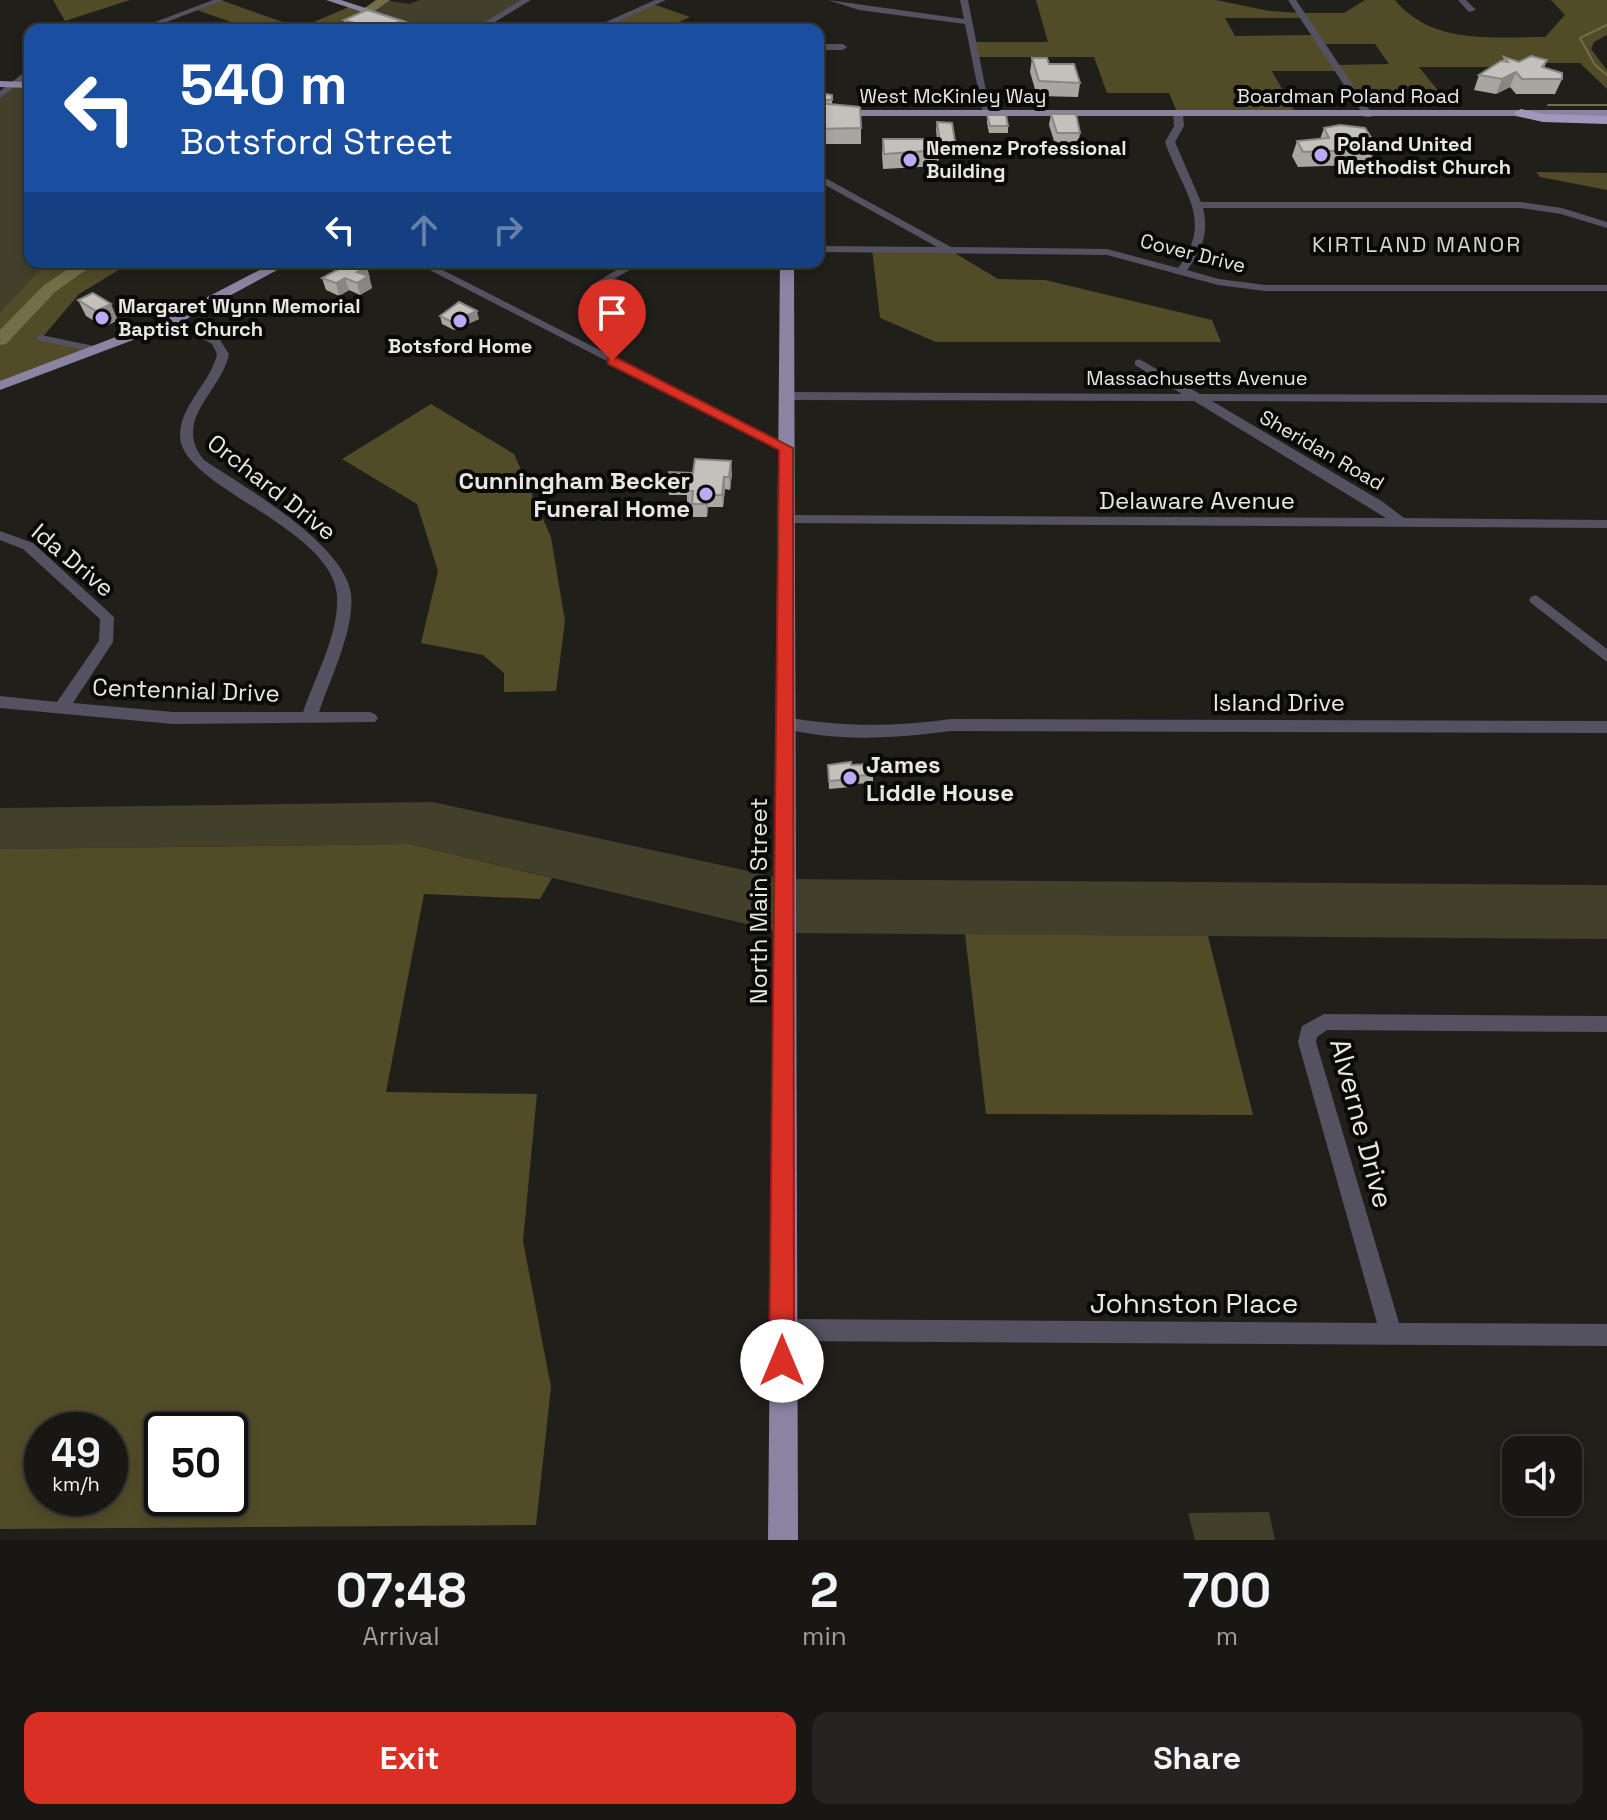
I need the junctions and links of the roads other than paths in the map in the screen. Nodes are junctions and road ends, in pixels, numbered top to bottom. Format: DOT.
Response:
graph roads {
  1 [pos="220,0"];
  2 [pos="331,0"];
  3 [pos="527,0"];
  4 [pos="662,0"];
  5 [pos="832,0"];
  6 [pos="964,0"];
  7 [pos="1292,0"];
  8 [pos="1462,0"];
  9 [pos="1472,10"];
  10 [pos="968,22"];
  11 [pos="154,24"];
  12 [pos="408,24"];
  13 [pos="486,24"];
  14 [pos="606,24"];
  15 [pos="824,47"];
  16 [pos="843,47"];
  17 [pos="24,74"];
  18 [pos="5,84"];
  19 [pos="0,95"];
  20 [pos="824,113"];
  21 [pos="1521,113"];
  22 [pos="1607,113"];
  23 [pos="988,114"];
  24 [pos="1088,114"];
  25 [pos="1178,114"];
  26 [pos="1368,115"];
  27 [pos="1607,120"];
  28 [pos="824,181"];
  29 [pos="1195,205"];
  30 [pos="1607,225"];
  31 [pos="824,249"];
  32 [pos="948,249"];
  33 [pos="274,268"];
  34 [pos="431,268"];
  35 [pos="627,268"];
  36 [pos="787,268"];
  37 [pos="1180,272"];
  38 [pos="595,286"];
  39 [pos="1607,288"];
  40 [pos="176,319"];
  41 [pos="41,338"];
  42 [pos="94,349"];
  43 [pos="1139,363"];
  44 [pos="0,386"];
  45 [pos="787,396"];
  46 [pos="1196,397"];
  47 [pos="1607,399"];
  48 [pos="786,448"];
  49 [pos="786,519"];
  50 [pos="1401,523"];
  51 [pos="1607,524"];
  52 [pos="0,535"];
  53 [pos="1536,600"];
  54 [pos="1607,657"];
  55 [pos="0,702"];
  56 [pos="61,708"];
  57 [pos="309,718"];
  58 [pos="370,718"];
  59 [pos="785,723"];
  60 [pos="1607,727"];
  61 [pos="1607,1024"];
  62 [pos="782,1330"];
  63 [pos="1391,1334"];
  64 [pos="1607,1335"];
  65 [pos="783,1540"];
  1 -- 11 [label="street"];
  2 -- 12 [label="main road"];
  3 -- 13 [label="street"];
  4 -- 14 [label="street"];
  5 -- 10 [label="street"];
  6 -- 10 [label="street"];
  7 -- 26 [label="street"];
  8 -- 9 [label="street"];
  10 -- 23 [label="street"];
  15 -- 16 [label="street"];
  17 -- 18 [label="street"];
  18 -- 19 [label="street"];
  20 -- 23 [label="main road, West McKinley Way"];
  21 -- 22 [label="main road, Boardman Poland Road"];
  21 -- 26 [label="main road, Boardman Poland Road"];
  21 -- 27 [label="highway"];
  23 -- 24 [label="main road, West McKinley Way"];
  24 -- 25 [label="main road, Boardman Poland Road"];
  25 -- 26 [label="main road, Boardman Poland Road"];
  25 -- 29 [label="street"];
  28 -- 32 [label="street"];
  29 -- 30 [label="street"];
  29 -- 37 [label="street"];
  31 -- 32 [label="street, Cover Drive"];
  32 -- 37 [label="street, Cover Drive"];
  33 -- 40 [label="main road"];
  34 -- 48 [label="street"];
  35 -- 38 [label="street"];
  36 -- 45 [label="main road, North Main Street"];
  37 -- 39 [label="street, Cover Drive"];
  40 -- 42 [label="main road"];
  40 -- 57 [label="street, Orchard Drive"];
  41 -- 42 [label="street"];
  42 -- 44 [label="main road"];
  43 -- 46 [label="street, Sheridan Road"];
  45 -- 46 [label="street, Massachusetts Avenue"];
  45 -- 48 [label="main road, North Main Street"];
  46 -- 47 [label="street, Massachusetts Avenue"];
  46 -- 50 [label="street, Sheridan Road"];
  48 -- 49 [label="main road, North Main Street"];
  49 -- 50 [label="street, Delaware Avenue"];
  49 -- 59 [label="main road, North Main Street"];
  50 -- 51 [label="street, Delaware Avenue"];
  52 -- 56 [label="street, Ida Drive"];
  53 -- 54 [label="street"];
  55 -- 56 [label="street, Centennial Drive"];
  56 -- 57 [label="street, Centennial Drive"];
  57 -- 58 [label="street, Centennial Drive"];
  59 -- 60 [label="street, Island Drive"];
  59 -- 62 [label="main road, North Main Street"];
  61 -- 63 [label="street, Alverne Drive"];
  62 -- 63 [label="street, Johnston Place"];
  62 -- 65 [label="main road, North Main Street"];
  63 -- 64 [label="street, Johnston Place"];
}
